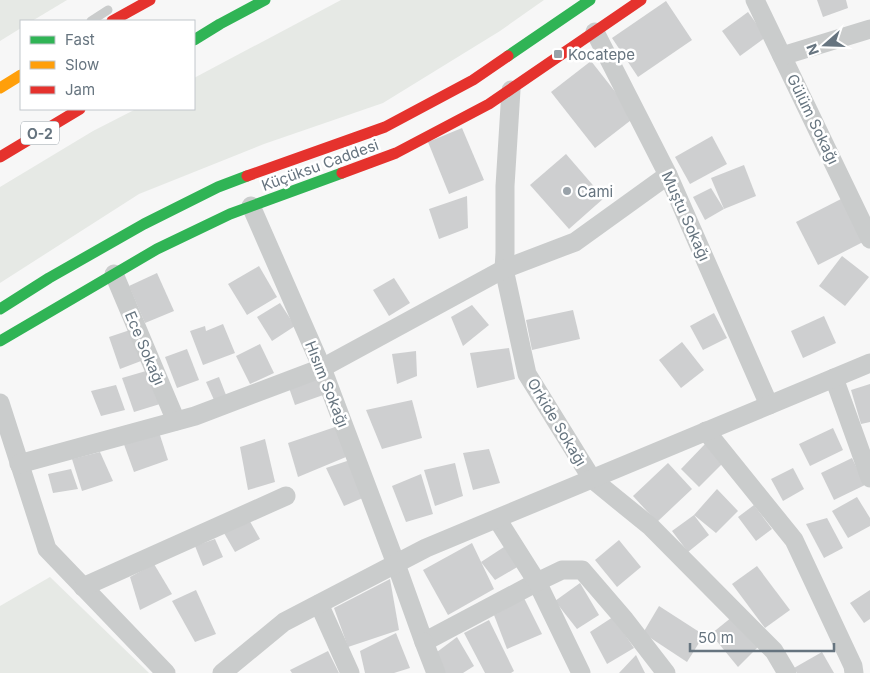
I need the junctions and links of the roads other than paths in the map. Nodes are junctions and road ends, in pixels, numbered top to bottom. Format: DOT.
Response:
graph roads {
  1 [pos="150,0"];
  2 [pos="265,0"];
  3 [pos="590,0"];
  4 [pos="641,0"];
  5 [pos="755,0"];
  6 [pos="113,7"];
  7 [pos="93,20"];
  8 [pos="114,20"];
  9 [pos="870,29"];
  10 [pos="595,32"];
  11 [pos="195,39"];
  12 [pos="782,56"];
  13 [pos="20,69"];
  14 [pos="20,76"];
  15 [pos="505,76"];
  16 [pos="0,82"];
  17 [pos="0,88"];
  18 [pos="78,110"];
  19 [pos="0,157"];
  20 [pos="668,175"];
  21 [pos="245,192"];
  22 [pos="870,239"];
  23 [pos="504,269"];
  24 [pos="114,274"];
  25 [pos="0,309"];
  26 [pos="0,341"];
  27 [pos="870,363"];
  28 [pos="322,368"];
  29 [pos="834,378"];
  30 [pos="0,403"];
  31 [pos="769,405"];
  32 [pos="176,422"];
  33 [pos="706,431"];
  34 [pos="19,464"];
  35 [pos="870,478"];
  36 [pos="592,479"];
  37 [pos="286,496"];
  38 [pos="497,519"];
  39 [pos="396,564"];
  40 [pos="537,582"];
  41 [pos="83,587"];
  42 [pos="319,604"];
  43 [pos="424,642"];
  44 [pos="166,673"];
  45 [pos="222,673"];
  46 [pos="350,673"];
  47 [pos="436,673"];
  48 [pos="581,673"];
  49 [pos="666,673"];
  50 [pos="787,673"];
  51 [pos="854,673"];
  1 -- 8 [label="main road"];
  2 -- 11 [label="main road"];
  3 -- 15 [label="main road, Küçüksu Caddesi"];
  4 -- 10 [label="main road, Küçüksu Caddesi"];
  5 -- 12 [label="street, Gülüm Sokağı"];
  6 -- 7 [label="lane"];
  9 -- 12 [label="street"];
  10 -- 15 [label="main road, Küçüksu Caddesi"];
  10 -- 20 [label="street, Muştu Sokağı"];
  12 -- 22 [label="street, Gülüm Sokağı"];
  13 -- 16 [label="lane"];
  14 -- 17 [label="main road"];
  15 -- 21 [label="main road, Küçüksu Caddesi"];
  15 -- 21 [label="main road, Küçüksu Caddesi"];
  15 -- 23 [label="street, Orkide Sokağı"];
  18 -- 19 [label="main road, O-2"];
  20 -- 23 [label="street"];
  20 -- 31 [label="street, Muştu Sokağı"];
  21 -- 24 [label="main road, Küçüksu Caddesi"];
  21 -- 25 [label="main road, Küçüksu Caddesi"];
  21 -- 28 [label="street, Hısım Sokağı"];
  23 -- 28 [label="street"];
  23 -- 36 [label="street, Orkide Sokağı"];
  24 -- 26 [label="main road, Küçüksu Caddesi"];
  24 -- 32 [label="street, Ece Sokağı"];
  27 -- 29 [label="street"];
  28 -- 32 [label="street"];
  28 -- 39 [label="street, Hısım Sokağı"];
  29 -- 31 [label="street"];
  29 -- 35 [label="street"];
  30 -- 34 [label="street"];
  31 -- 33 [label="street"];
  32 -- 34 [label="street"];
  33 -- 36 [label="street"];
  33 -- 51 [label="street"];
  34 -- 41 [label="street"];
  36 -- 38 [label="street"];
  36 -- 50 [label="street, Orkide Sokağı"];
  37 -- 41 [label="street"];
  38 -- 39 [label="street"];
  38 -- 40 [label="street"];
  39 -- 42 [label="street"];
  39 -- 43 [label="street, Hısım Sokağı"];
  40 -- 43 [label="street"];
  40 -- 48 [label="street"];
  40 -- 49 [label="street"];
  41 -- 44 [label="street"];
  42 -- 45 [label="street"];
  42 -- 46 [label="street"];
  43 -- 47 [label="street"];
}
